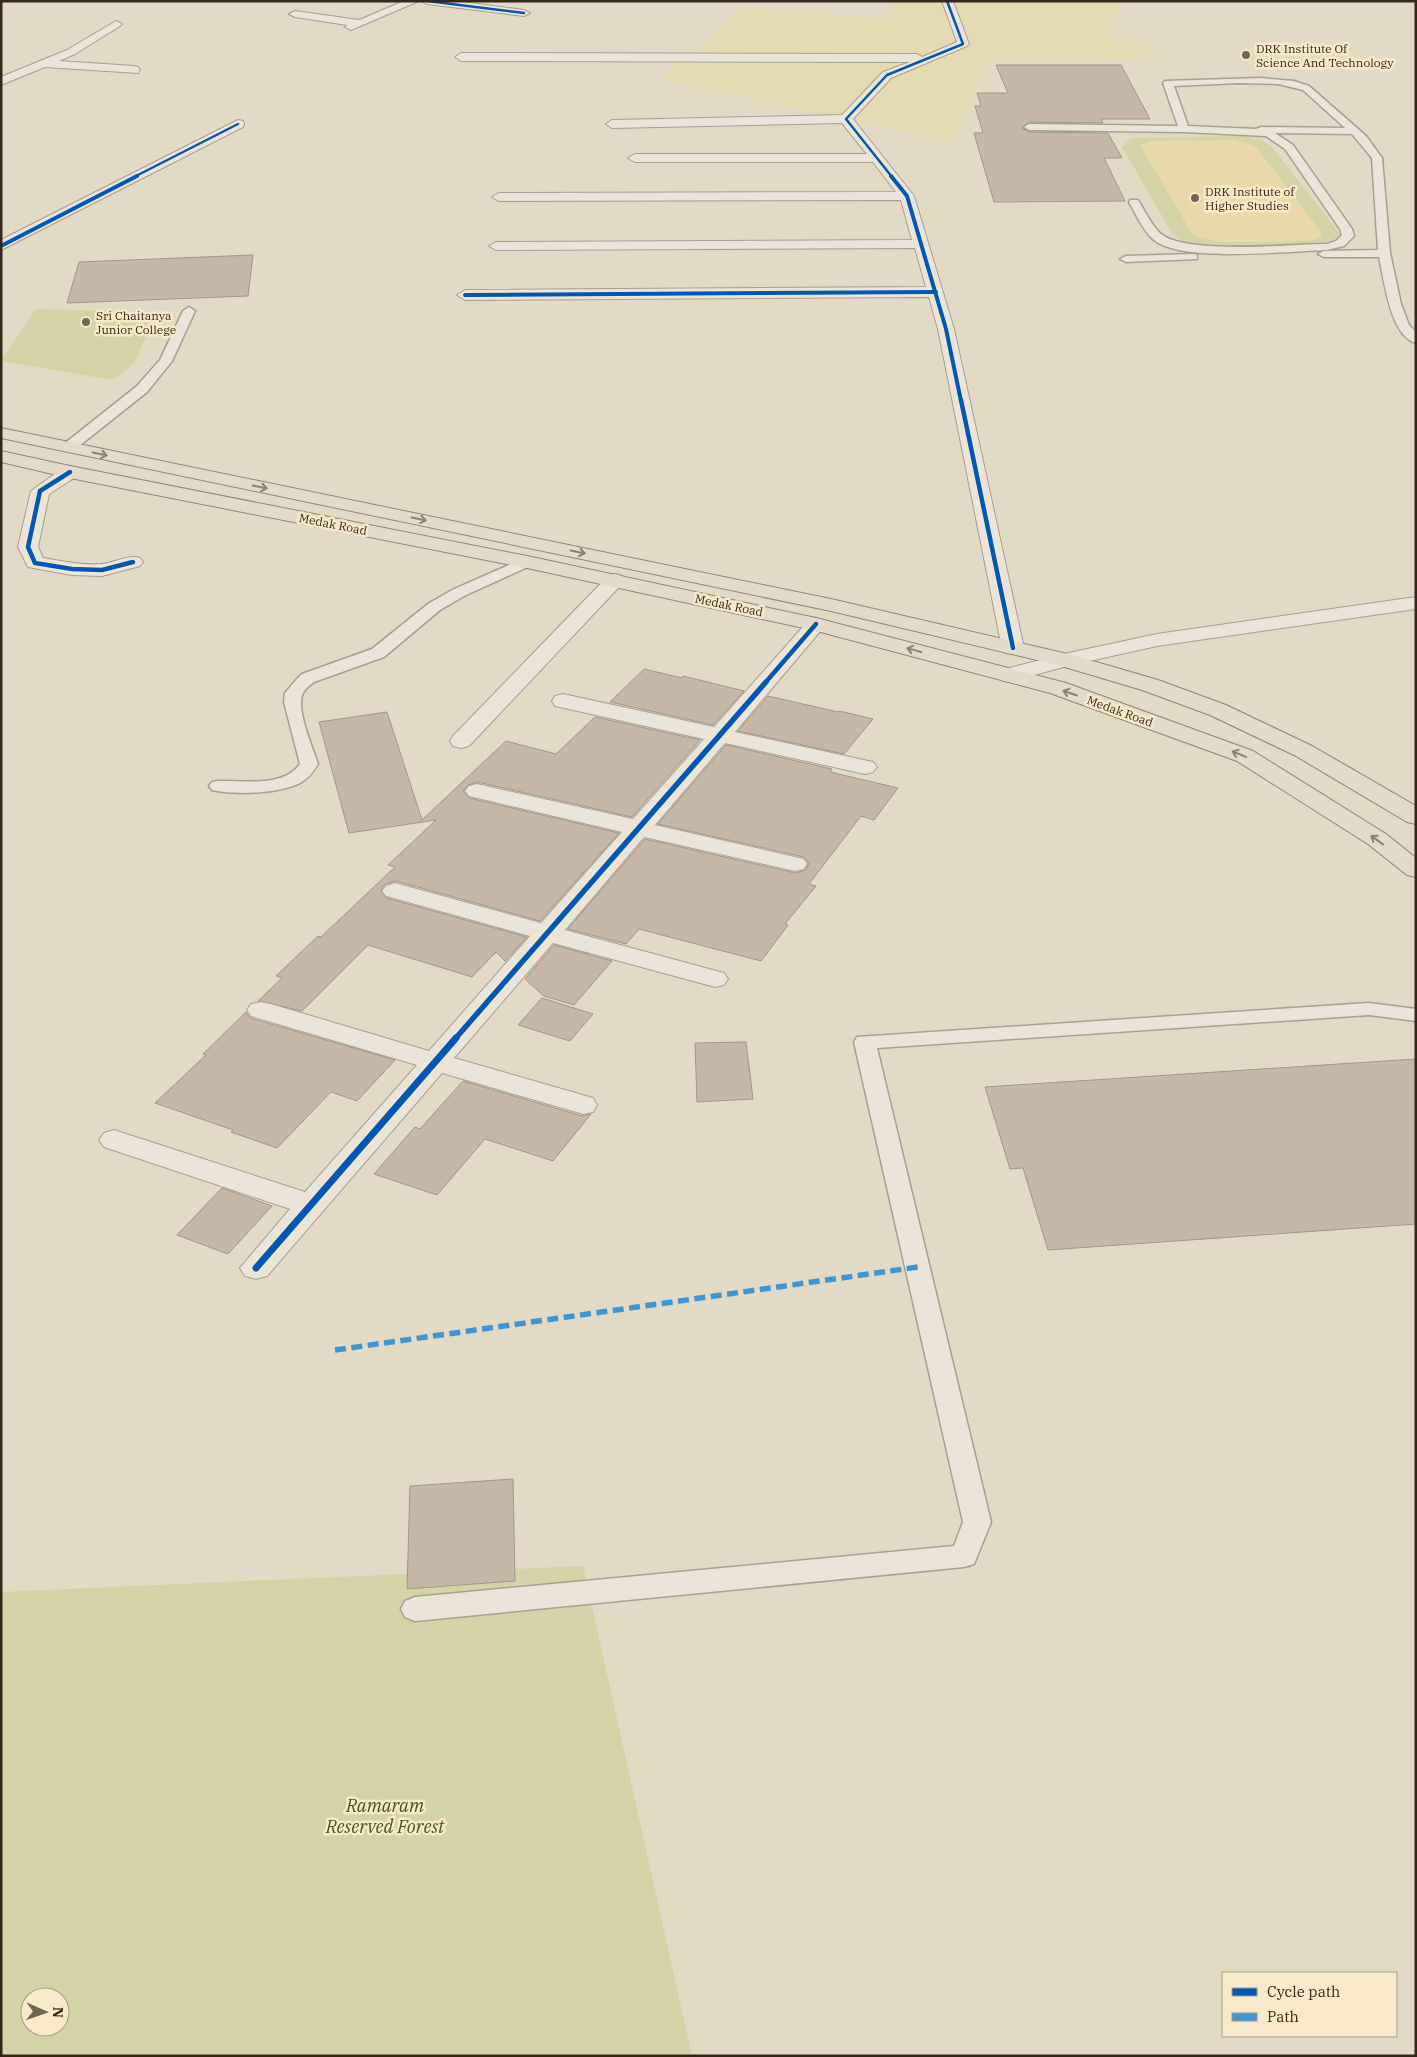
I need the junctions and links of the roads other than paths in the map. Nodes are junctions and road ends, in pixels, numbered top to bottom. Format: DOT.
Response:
graph roads {
  1 [pos="414,1"];
  2 [pos="427,1"];
  3 [pos="947,1"];
  4 [pos="524,13"];
  5 [pos="295,14"];
  6 [pos="116,24"];
  7 [pos="461,57"];
  8 [pos="928,58"];
  9 [pos="42,64"];
  10 [pos="134,70"];
  11 [pos="1,81"];
  12 [pos="846,119"];
  13 [pos="238,124"];
  14 [pos="612,124"];
  15 [pos="1029,127"];
  16 [pos="1188,130"];
  17 [pos="1244,130"];
  18 [pos="1354,131"];
  19 [pos="635,158"];
  20 [pos="877,158"];
  21 [pos="907,196"];
  22 [pos="499,197"];
  23 [pos="1134,202"];
  24 [pos="922,244"];
  25 [pos="1,246"];
  26 [pos="496,246"];
  27 [pos="1384,253"];
  28 [pos="1126,259"];
  29 [pos="936,292"];
  30 [pos="464,295"];
  31 [pos="189,311"];
  32 [pos="1416,339"];
  33 [pos="1,433"];
  34 [pos="69,447"];
  35 [pos="1,456"];
  36 [pos="70,472"];
  37 [pos="133,562"];
  38 [pos="527,562"];
  39 [pos="615,580"];
  40 [pos="1416,603"];
  41 [pos="816,624"];
  42 [pos="1013,648"];
  43 [pos="1064,660"];
  44 [pos="1009,675"];
  45 [pos="563,701"];
  46 [pos="720,736"];
  47 [pos="461,741"];
  48 [pos="865,768"];
  49 [pos="218,786"];
  50 [pos="477,791"];
  51 [pos="1416,817"];
  52 [pos="639,828"];
  53 [pos="795,864"];
  54 [pos="1416,870"];
  55 [pos="395,891"];
  56 [pos="548,933"];
  57 [pos="715,979"];
  58 [pos="261,1010"];
  59 [pos="1416,1015"];
  60 [pos="435,1060"];
  61 [pos="583,1105"];
  62 [pos="114,1140"];
  63 [pos="311,1204"];
  64 [pos="256,1268"];
  65 [pos="415,1609"];
  1 -- 5 [label="street"];
  2 -- 4 [label="street"];
  3 -- 8 [label="street"];
  6 -- 9 [label="street"];
  7 -- 8 [label="street"];
  8 -- 12 [label="street"];
  9 -- 10 [label="street"];
  9 -- 11 [label="street"];
  12 -- 14 [label="street"];
  12 -- 20 [label="street"];
  13 -- 25 [label="street"];
  15 -- 16 [label="lane"];
  16 -- 17 [label="lane"];
  16 -- 18 [label="lane"];
  17 -- 18 [label="lane"];
  17 -- 23 [label="lane"];
  18 -- 27 [label="lane"];
  19 -- 20 [label="street"];
  20 -- 21 [label="street"];
  21 -- 22 [label="street"];
  21 -- 24 [label="street"];
  24 -- 26 [label="street"];
  24 -- 29 [label="street"];
  27 -- 28 [label="lane"];
  27 -- 32 [label="lane"];
  29 -- 30 [label="street"];
  29 -- 42 [label="street"];
  31 -- 34 [label="lane"];
  33 -- 34 [label="main road, Medak Road"];
  34 -- 42 [label="main road, Medak Road, one-way"];
  35 -- 36 [label="main road, Medak Road"];
  36 -- 37 [label="street"];
  36 -- 38 [label="main road, Medak Road"];
  38 -- 39 [label="main road, Medak Road"];
  38 -- 49 [label="lane"];
  39 -- 41 [label="main road, Medak Road"];
  39 -- 47 [label="street"];
  40 -- 43 [label="street"];
  44 -- 41 [label="main road, Medak Road, one-way"];
  41 -- 46 [label="street"];
  42 -- 43 [label="main road, Medak Road"];
  43 -- 44 [label="street"];
  43 -- 51 [label="main road, Medak Road"];
  54 -- 44 [label="main road, Medak Road, one-way"];
  45 -- 46 [label="street"];
  46 -- 48 [label="street"];
  46 -- 52 [label="street"];
  50 -- 52 [label="street"];
  52 -- 53 [label="street"];
  52 -- 56 [label="street"];
  55 -- 56 [label="street"];
  56 -- 57 [label="street"];
  56 -- 60 [label="street"];
  58 -- 60 [label="street"];
  59 -- 65 [label="lane"];
  60 -- 61 [label="street"];
  60 -- 63 [label="street"];
  62 -- 63 [label="street"];
  63 -- 64 [label="street"];
}
